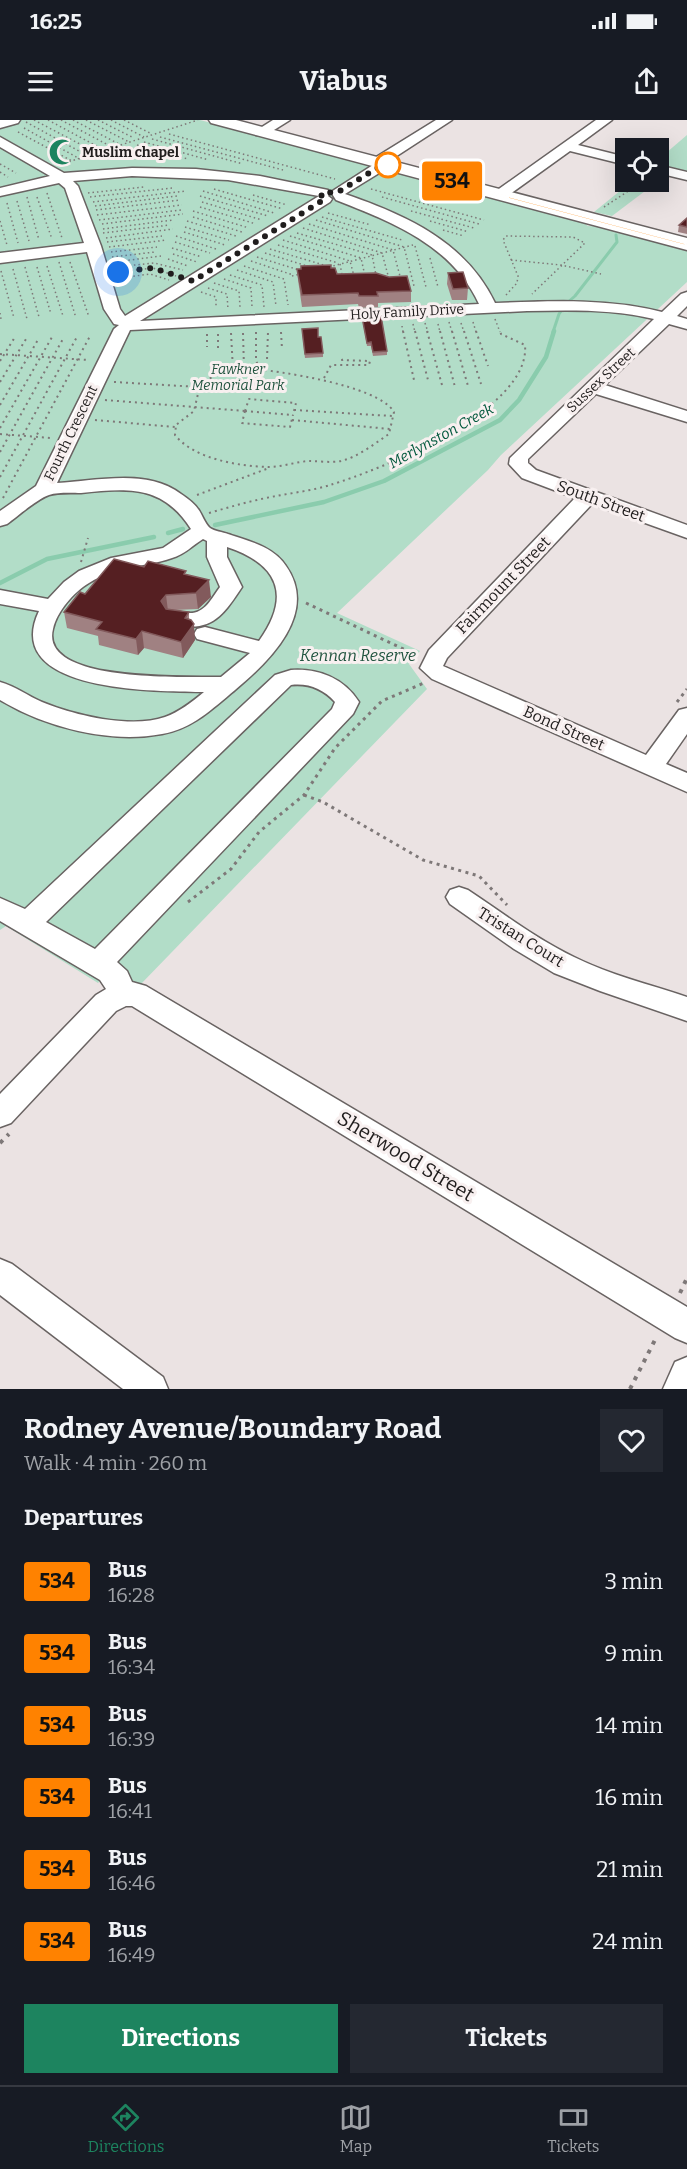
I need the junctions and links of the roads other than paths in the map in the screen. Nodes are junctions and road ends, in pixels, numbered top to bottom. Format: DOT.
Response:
graph roads {
  1 [pos="217,120"];
  2 [pos="283,120"];
  3 [pos="445,120"];
  4 [pos="605,120"];
  5 [pos="261,132"];
  6 [pos="0,141"];
  7 [pos="567,147"];
  8 [pos="615,158"];
  9 [pos="381,163"];
  10 [pos="669,172"];
  11 [pos="687,176"];
  12 [pos="64,178"];
  13 [pos="0,192"];
  14 [pos="501,194"];
  15 [pos="276,235"];
  16 [pos="90,238"];
  17 [pos="687,244"];
  18 [pos="0,258"];
  19 [pos="687,297"];
  20 [pos="488,303"];
  21 [pos="666,318"];
  22 [pos="126,324"];
  23 [pos="687,324"];
  24 [pos="594,387"];
  25 [pos="687,417"];
  26 [pos="519,464"];
  27 [pos="44,489"];
  28 [pos="588,496"];
  29 [pos="0,520"];
  30 [pos="199,522"];
  31 [pos="687,532"];
  32 [pos="0,597"];
  33 [pos="52,607"];
  34 [pos="176,618"];
  35 [pos="205,634"];
  36 [pos="264,649"];
  37 [pos="432,673"];
  38 [pos="225,685"];
  39 [pos="0,690"];
  40 [pos="687,716"];
  41 [pos="651,767"];
  42 [pos="687,783"];
  43 [pos="459,897"];
  44 [pos="0,908"];
  45 [pos="27,924"];
  46 [pos="97,965"];
  47 [pos="122,994"];
  48 [pos="687,1009"];
  49 [pos="6,1123"];
  50 [pos="0,1275"];
  51 [pos="687,1326"];
  52 [pos="687,1374"];
  53 [pos="151,1389"];
  54 [pos="680,1389"];
  1 -- 5 [label="main road"];
  2 -- 5 [label="street"];
  3 -- 9 [label="street"];
  4 -- 7 [label="street"];
  5 -- 9 [label="main road"];
  6 -- 12 [label="street"];
  7 -- 8 [label="street"];
  7 -- 14 [label="street"];
  9 -- 14 [label="main road"];
  9 -- 15 [label="street"];
  10 -- 11 [label="street"];
  12 -- 13 [label="street, Holy Family Drive"];
  12 -- 15 [label="street, Holy Family Drive"];
  12 -- 16 [label="street"];
  14 -- 17 [label="main road"];
  15 -- 20 [label="street, Holy Family Drive"];
  15 -- 22 [label="street"];
  16 -- 18 [label="street"];
  16 -- 22 [label="street"];
  19 -- 21 [label="street, Sussex Street"];
  20 -- 21 [label="street"];
  20 -- 22 [label="street, Holy Family Drive"];
  21 -- 23 [label="street"];
  21 -- 24 [label="street, Sussex Street"];
  22 -- 27 [label="street, Fourth Crescent"];
  24 -- 25 [label="street"];
  24 -- 26 [label="street, Sussex Street"];
  26 -- 28 [label="street, South Street"];
  27 -- 29 [label="street, Fourth Crescent"];
  27 -- 30 [label="street"];
  28 -- 31 [label="street, South Street"];
  28 -- 37 [label="street, Fairmount Street"];
  30 -- 33 [label="street"];
  30 -- 34 [label="street"];
  30 -- 36 [label="street"];
  32 -- 33 [label="street"];
  33 -- 38 [label="street"];
  35 -- 36 [label="street"];
  36 -- 38 [label="street"];
  37 -- 41 [label="street, Bond Street"];
  38 -- 39 [label="street"];
  40 -- 41 [label="street"];
  41 -- 42 [label="street, Bond Street"];
  43 -- 48 [label="street, Tristan Court"];
  44 -- 45 [label="street"];
  45 -- 46 [label="street"];
  45 -- 46 [label="street"];
  46 -- 47 [label="street"];
  47 -- 49 [label="street"];
  47 -- 51 [label="street, Sherwood Street"];
  50 -- 53 [label="street"];
  52 -- 54 [label="street"];
}
